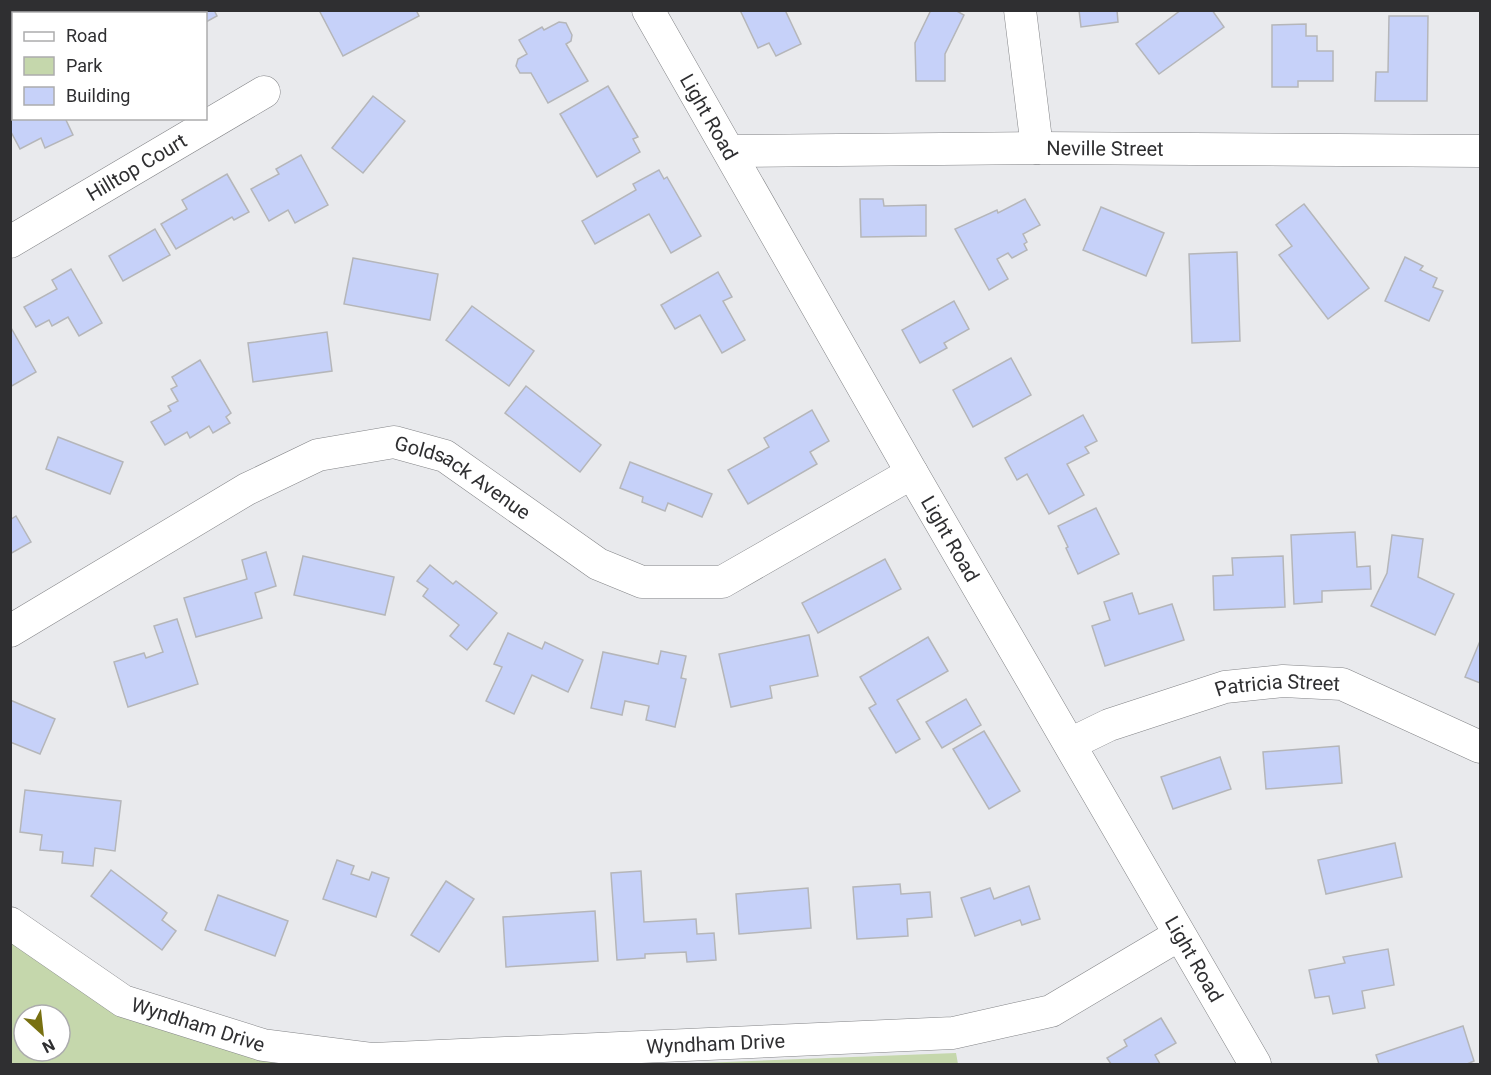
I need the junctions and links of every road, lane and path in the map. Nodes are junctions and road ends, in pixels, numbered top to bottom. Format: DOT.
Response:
graph roads {
  1 [pos="648,10"];
  2 [pos="1020,10"];
  3 [pos="264,92"];
  4 [pos="1037,148"];
  5 [pos="1480,150"];
  6 [pos="729,151"];
  7 [pos="10,242"];
  8 [pos="912,473"];
  9 [pos="10,631"];
  10 [pos="1070,744"];
  11 [pos="1480,747"];
  12 [pos="10,923"];
  13 [pos="1179,935"];
  14 [pos="1255,1065"];
  1 -- 6 [label="street, Light Road"];
  2 -- 4 [label="street"];
  3 -- 7 [label="street, Hilltop Court"];
  4 -- 5 [label="street, Neville Street"];
  4 -- 6 [label="street, Neville Street"];
  6 -- 8 [label="street, Light Road"];
  8 -- 9 [label="street, Goldsack Avenue"];
  8 -- 10 [label="street, Light Road"];
  10 -- 11 [label="street, Patricia Street"];
  10 -- 13 [label="street, Light Road"];
  12 -- 13 [label="street, Wyndham Drive"];
  13 -- 14 [label="street, Light Road"];
}
